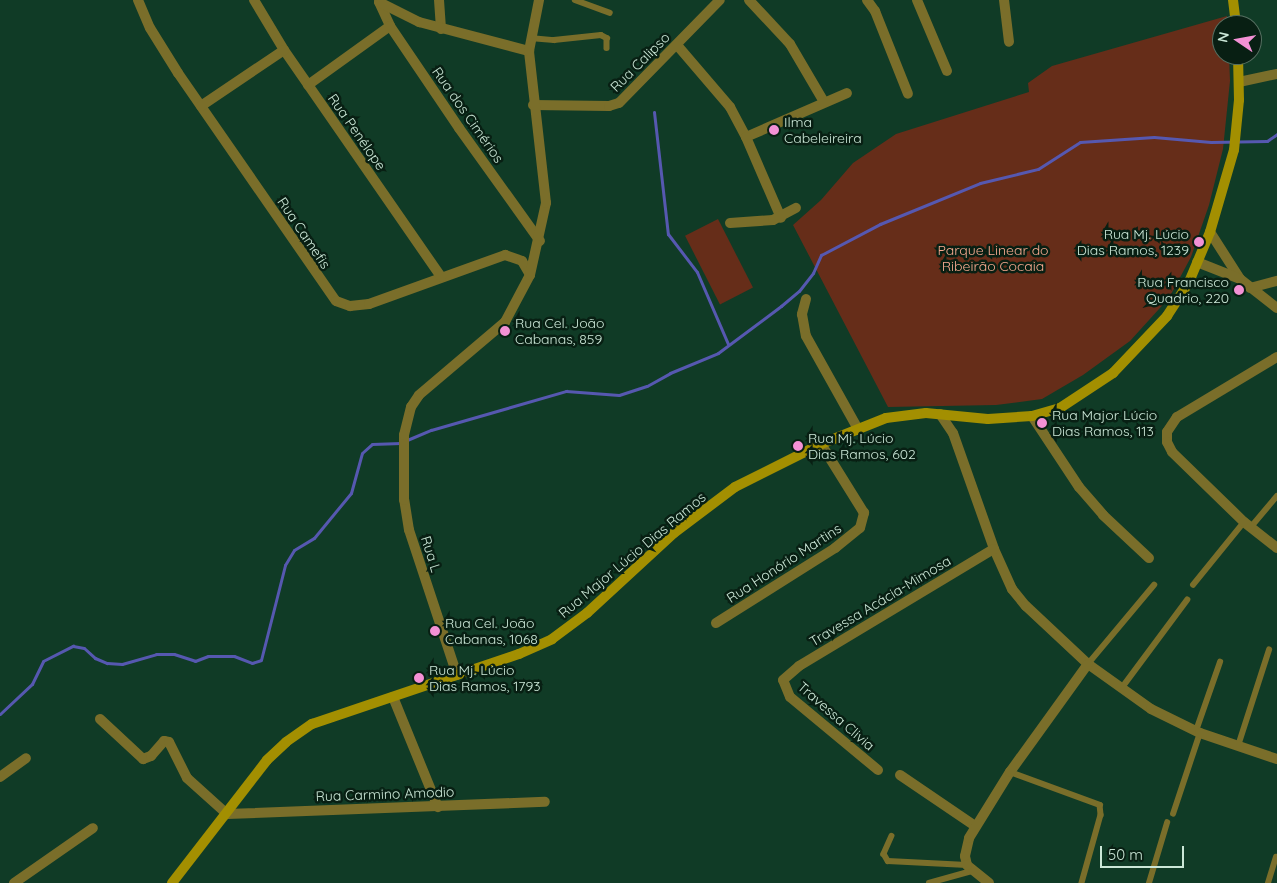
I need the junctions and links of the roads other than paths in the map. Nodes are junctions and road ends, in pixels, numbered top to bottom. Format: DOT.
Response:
graph roads {
  1 [pos="138,0"];
  2 [pos="254,0"];
  3 [pos="439,0"];
  4 [pos="539,0"];
  5 [pos="575,0"];
  6 [pos="720,0"];
  7 [pos="749,0"];
  8 [pos="867,0"];
  9 [pos="917,0"];
  10 [pos="1004,0"];
  11 [pos="1233,0"];
  12 [pos="377,1"];
  13 [pos="610,13"];
  14 [pos="1235,15"];
  15 [pos="390,26"];
  16 [pos="441,29"];
  17 [pos="530,38"];
  18 [pos="1009,42"];
  19 [pos="677,45"];
  20 [pos="607,48"];
  21 [pos="284,50"];
  22 [pos="529,51"];
  23 [pos="1238,65"];
  24 [pos="947,71"];
  25 [pos="1277,74"];
  26 [pos="1239,82"];
  27 [pos="308,85"];
  28 [pos="847,93"];
  29 [pos="908,94"];
  30 [pos="824,102"];
  31 [pos="533,105"];
  32 [pos="201,106"];
  33 [pos="746,137"];
  34 [pos="796,208"];
  35 [pos="781,218"];
  36 [pos="730,223"];
  37 [pos="1210,232"];
  38 [pos="540,240"];
  39 [pos="1198,262"];
  40 [pos="530,274"];
  41 [pos="441,277"];
  42 [pos="1240,279"];
  43 [pos="1277,281"];
  44 [pos="1250,288"];
  45 [pos="806,299"];
  46 [pos="1277,308"];
  47 [pos="1277,357"];
  48 [pos="940,414"];
  49 [pos="962,416"];
  50 [pos="1032,416"];
  51 [pos="858,429"];
  52 [pos="953,433"];
  53 [pos="821,444"];
  54 [pos="1277,496"];
  55 [pos="1247,525"];
  56 [pos="1277,548"];
  57 [pos="994,549"];
  58 [pos="1149,558"];
  59 [pos="1154,585"];
  60 [pos="1193,585"];
  61 [pos="1187,600"];
  62 [pos="716,623"];
  63 [pos="1269,650"];
  64 [pos="1220,662"];
  65 [pos="1088,664"];
  66 [pos="457,675"];
  67 [pos="783,680"];
  68 [pos="1121,689"];
  69 [pos="393,697"];
  70 [pos="100,719"];
  71 [pos="1198,732"];
  72 [pos="1238,746"];
  73 [pos="26,758"];
  74 [pos="1277,759"];
  75 [pos="878,770"];
  76 [pos="1010,772"];
  77 [pos="900,775"];
  78 [pos="0,777"];
  79 [pos="544,802"];
  80 [pos="438,807"];
  81 [pos="227,814"];
  82 [pos="1173,814"];
  83 [pos="1167,823"];
  84 [pos="975,826"];
  85 [pos="93,828"];
  86 [pos="892,836"];
  87 [pos="1276,858"];
  88 [pos="969,868"];
  89 [pos="14,883"];
  90 [pos="172,883"];
  91 [pos="929,883"];
  92 [pos="989,883"];
  93 [pos="1082,883"];
  94 [pos="1149,883"];
  95 [pos="1268,883"];
  1 -- 32 [label="street, Rua Camefis"];
  2 -- 21 [label="street, Rua Penélope"];
  3 -- 16 [label="street"];
  4 -- 17 [label="street, Rua L"];
  5 -- 13 [label="lane"];
  6 -- 19 [label="street, Rua Calipso"];
  7 -- 30 [label="street"];
  8 -- 29 [label="street"];
  9 -- 24 [label="street"];
  10 -- 18 [label="street"];
  11 -- 14 [label="main road"];
  12 -- 15 [label="street, Rua dos Cimérios"];
  12 -- 16 [label="street"];
  15 -- 27 [label="street"];
  15 -- 38 [label="street, Rua dos Cimérios"];
  16 -- 22 [label="street"];
  17 -- 20 [label="lane"];
  17 -- 22 [label="street, Rua L"];
  19 -- 31 [label="street, Rua Calipso"];
  19 -- 33 [label="street"];
  21 -- 27 [label="street, Rua Penélope"];
  21 -- 32 [label="street"];
  22 -- 31 [label="street, Rua L"];
  23 -- 26 [label="main road, Rua Major Lúcio Dias Ramos"];
  25 -- 26 [label="street"];
  26 -- 37 [label="main road, Rua Major Lúcio Dias Ramos"];
  27 -- 41 [label="street, Rua Penélope"];
  28 -- 30 [label="street"];
  30 -- 33 [label="street"];
  31 -- 38 [label="street, Rua L"];
  32 -- 41 [label="street, Rua Camefis"];
  33 -- 35 [label="street"];
  34 -- 35 [label="street"];
  35 -- 36 [label="street"];
  37 -- 39 [label="main road, Rua Major Lúcio Dias Ramos"];
  37 -- 42 [label="street"];
  38 -- 40 [label="street, Rua L"];
  39 -- 42 [label="street"];
  39 -- 50 [label="main road, Rua Major Lúcio Dias Ramos"];
  40 -- 41 [label="street, Rua Camefis"];
  40 -- 66 [label="street, Rua L"];
  42 -- 44 [label="street"];
  43 -- 44 [label="street"];
  44 -- 46 [label="street"];
  45 -- 51 [label="street"];
  47 -- 55 [label="street"];
  48 -- 49 [label="main road, Rua Major Lúcio Dias Ramos"];
  48 -- 51 [label="main road, Rua Major Lúcio Dias Ramos"];
  48 -- 52 [label="street"];
  49 -- 50 [label="main road, Rua Major Lúcio Dias Ramos"];
  49 -- 52 [label="street"];
  50 -- 58 [label="street"];
  51 -- 53 [label="main road, Rua Major Lúcio Dias Ramos"];
  52 -- 57 [label="street"];
  53 -- 62 [label="street, Rua Honório Martins"];
  53 -- 66 [label="main road, Rua Major Lúcio Dias Ramos"];
  54 -- 55 [label="lane"];
  55 -- 56 [label="street"];
  55 -- 60 [label="lane"];
  57 -- 65 [label="street"];
  57 -- 67 [label="street, Travessa Acácia-Mimosa"];
  59 -- 65 [label="lane"];
  61 -- 68 [label="lane"];
  63 -- 72 [label="lane"];
  64 -- 71 [label="lane"];
  65 -- 68 [label="street"];
  65 -- 76 [label="street"];
  66 -- 69 [label="main road, Rua Major Lúcio Dias Ramos"];
  67 -- 75 [label="street, Travessa Clivia"];
  68 -- 71 [label="street"];
  69 -- 80 [label="street"];
  69 -- 81 [label="main road, Rua Major Lúcio Dias Ramos"];
  70 -- 81 [label="street"];
  71 -- 72 [label="street"];
  71 -- 82 [label="lane"];
  72 -- 74 [label="street"];
  73 -- 78 [label="street"];
  76 -- 84 [label="street"];
  76 -- 93 [label="lane"];
  77 -- 84 [label="street"];
  79 -- 80 [label="street, Rua Carmino Amodio"];
  80 -- 81 [label="street, Rua Carmino Amodio"];
  81 -- 90 [label="main road, Rua Major Lúcio Dias Ramos"];
  83 -- 94 [label="lane"];
  84 -- 88 [label="street"];
  85 -- 89 [label="street"];
  86 -- 88 [label="lane"];
  87 -- 95 [label="lane"];
  88 -- 91 [label="lane"];
  88 -- 92 [label="street"];
}
